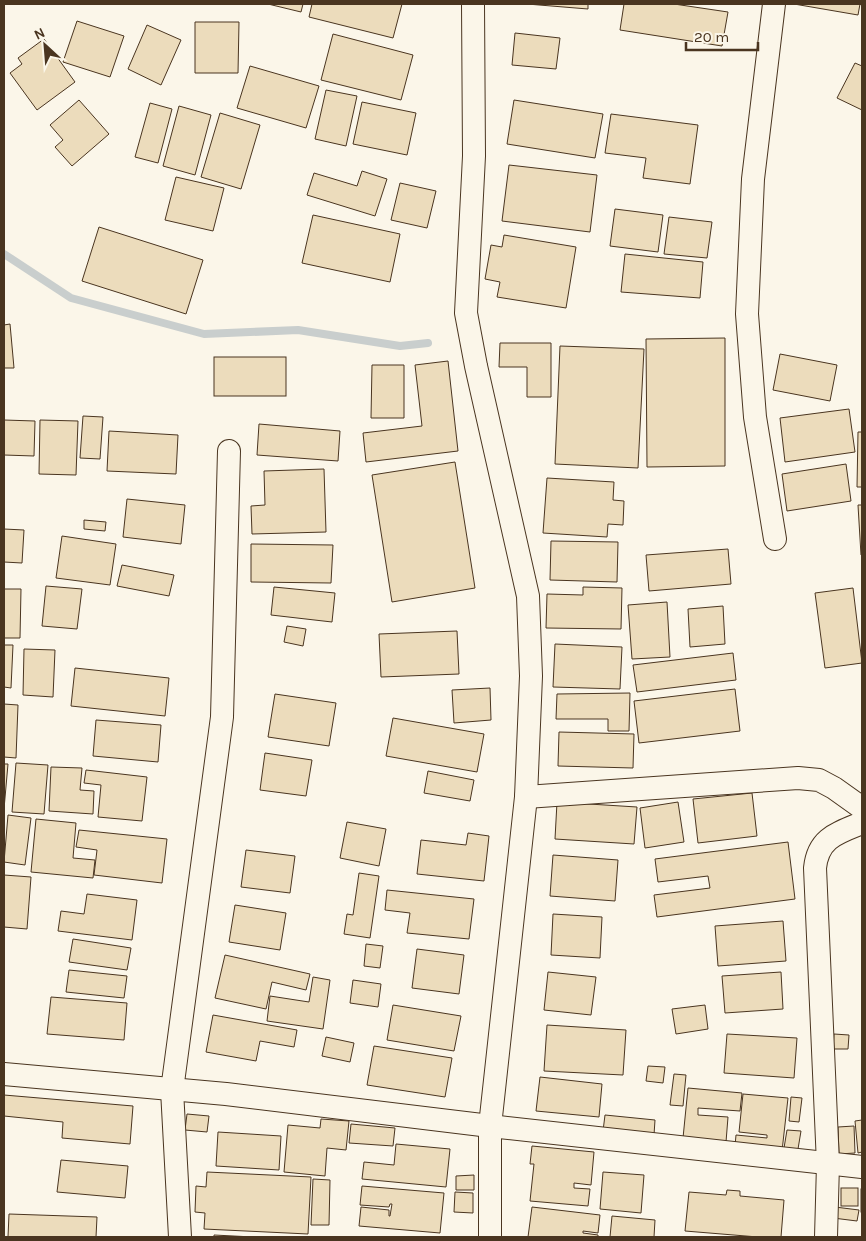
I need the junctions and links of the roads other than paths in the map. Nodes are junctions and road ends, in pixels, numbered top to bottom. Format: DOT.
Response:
graph roads {
  1 [pos="473,4"];
  2 [pos="774,4"];
  3 [pos="229,451"];
  4 [pos="775,539"];
  5 [pos="526,796"];
  6 [pos="862,808"];
  7 [pos="862,823"];
  8 [pos="4,1074"];
  9 [pos="172,1090"];
  10 [pos="490,1126"];
  11 [pos="828,1164"];
  12 [pos="862,1167"];
  13 [pos="180,1237"];
  14 [pos="490,1237"];
  15 [pos="826,1237"];
  1 -- 5 [label="street"];
  2 -- 4 [label="street"];
  3 -- 9 [label="street"];
  5 -- 6 [label="street"];
  5 -- 10 [label="street"];
  7 -- 11 [label="street"];
  8 -- 9 [label="street"];
  9 -- 10 [label="street"];
  9 -- 13 [label="street"];
  10 -- 11 [label="street"];
  10 -- 14 [label="street"];
  11 -- 12 [label="street"];
  11 -- 15 [label="street"];
}
